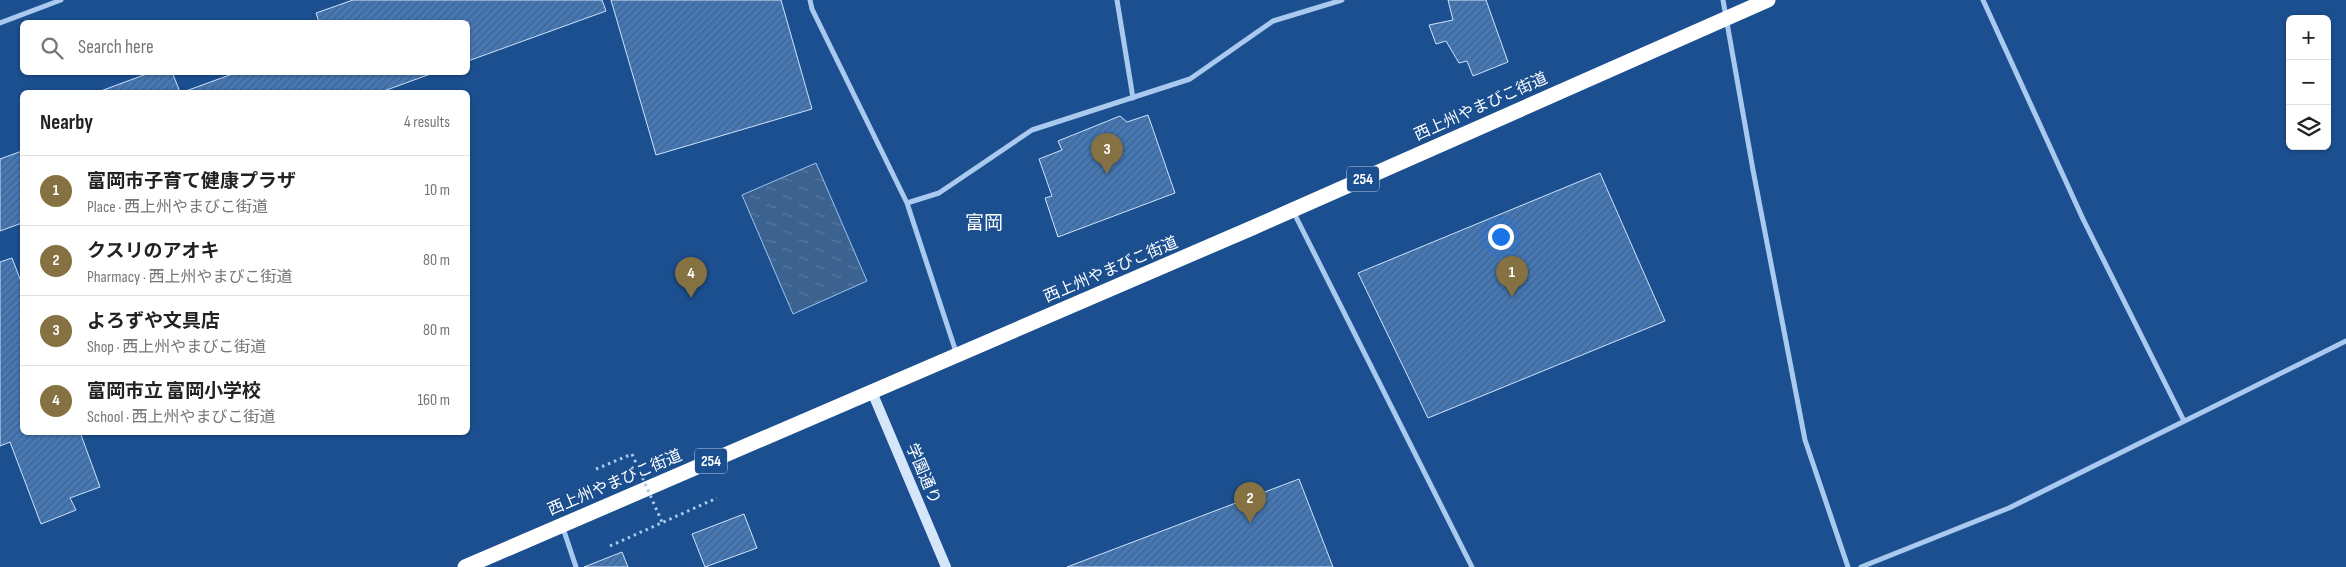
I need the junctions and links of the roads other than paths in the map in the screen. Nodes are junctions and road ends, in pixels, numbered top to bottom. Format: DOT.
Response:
graph roads {
  1 [pos="61,0"];
  2 [pos="810,0"];
  3 [pos="1117,0"];
  4 [pos="1342,0"];
  5 [pos="1723,0"];
  6 [pos="1768,0"];
  7 [pos="1983,0"];
  8 [pos="1726,18"];
  9 [pos="0,22"];
  10 [pos="1133,98"];
  11 [pos="907,204"];
  12 [pos="1293,210"];
  13 [pos="2346,341"];
  14 [pos="957,355"];
  15 [pos="872,392"];
  16 [pos="2184,421"];
  17 [pos="562,525"];
  18 [pos="465,567"];
  19 [pos="576,567"];
  20 [pos="946,567"];
  21 [pos="1472,567"];
  22 [pos="1848,567"];
  23 [pos="1861,567"];
  1 -- 9 [label="street"];
  2 -- 11 [label="street"];
  3 -- 10 [label="street"];
  4 -- 10 [label="street"];
  5 -- 8 [label="street"];
  6 -- 8 [label="highway, 西上州やまびこ街道 / 254"];
  7 -- 16 [label="street"];
  8 -- 12 [label="highway, 西上州やまびこ街道 / 254"];
  8 -- 22 [label="street"];
  10 -- 11 [label="street"];
  11 -- 14 [label="street"];
  12 -- 14 [label="highway, 西上州やまびこ街道 / 254"];
  12 -- 21 [label="street"];
  13 -- 16 [label="street"];
  14 -- 15 [label="highway, 西上州やまびこ街道 / 254"];
  15 -- 17 [label="highway, 西上州やまびこ街道 / 254"];
  15 -- 20 [label="street, 学園通り"];
  16 -- 23 [label="street"];
  17 -- 18 [label="highway, 西上州やまびこ街道 / 254"];
  17 -- 19 [label="street"];
}
